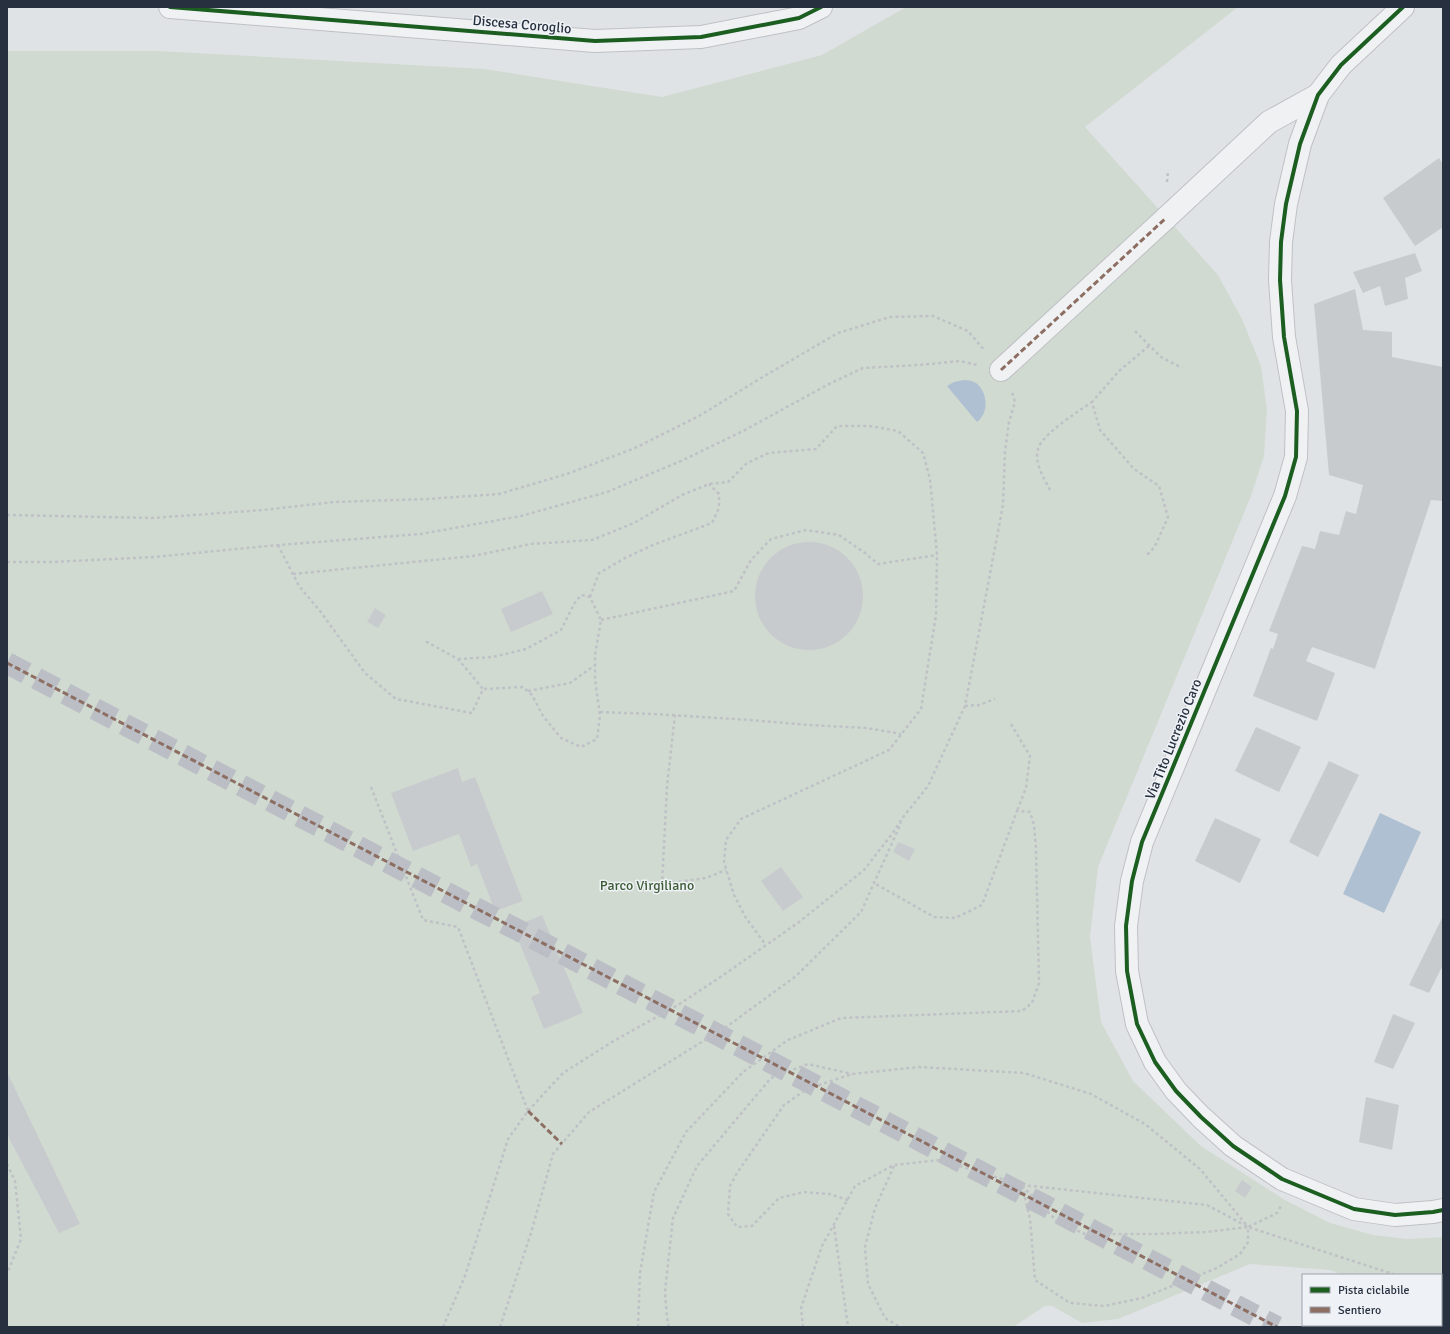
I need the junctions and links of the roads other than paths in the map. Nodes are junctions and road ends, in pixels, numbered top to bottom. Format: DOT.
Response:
graph roads {
  1 [pos="170,7"];
  2 [pos="821,7"];
  3 [pos="1403,7"];
  4 [pos="1318,95"];
  5 [pos="1001,370"];
  6 [pos="1443,1210"];
  1 -- 2 [label="street, Discesa Coroglio"];
  3 -- 4 [label="street"];
  4 -- 5 [label="street"];
  4 -- 6 [label="street, Via Tito Lucrezio Caro"];
}
